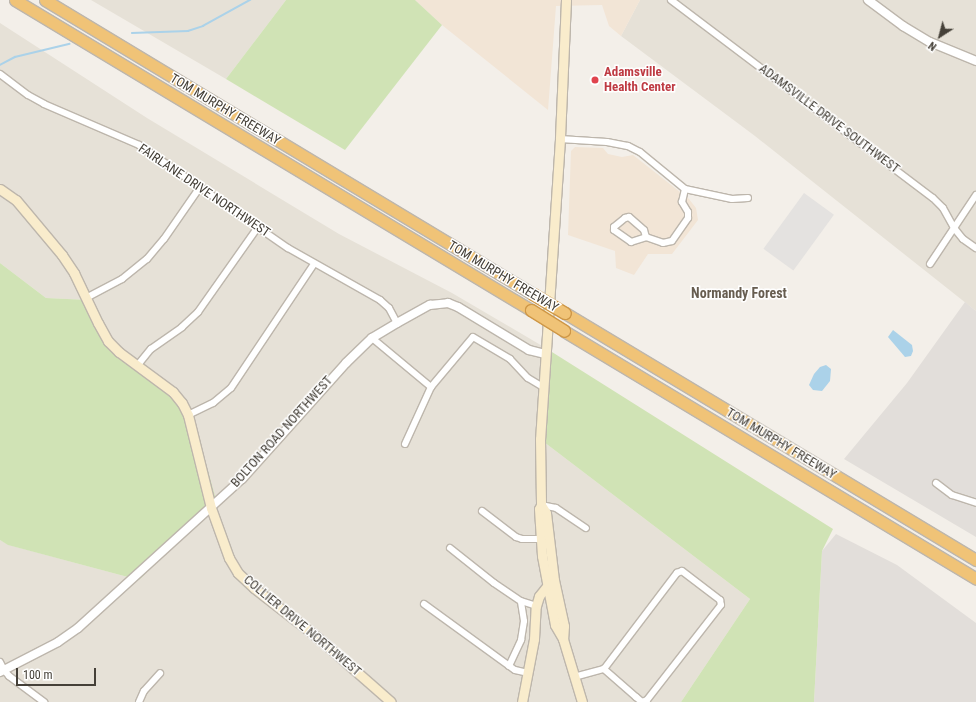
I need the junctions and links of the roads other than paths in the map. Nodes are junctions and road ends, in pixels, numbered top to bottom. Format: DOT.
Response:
graph roads {
  1 [pos="14,0"];
  2 [pos="45,0"];
  3 [pos="566,0"];
  4 [pos="671,0"];
  5 [pos="870,1"];
  6 [pos="976,61"];
  7 [pos="0,74"];
  8 [pos="560,139"];
  9 [pos="200,187"];
  10 [pos="0,189"];
  11 [pos="685,189"];
  12 [pos="976,195"];
  13 [pos="748,198"];
  14 [pos="258,227"];
  15 [pos="954,228"];
  16 [pos="646,237"];
  17 [pos="976,248"];
  18 [pos="314,264"];
  19 [pos="930,264"];
  20 [pos="86,298"];
  21 [pos="397,323"];
  22 [pos="372,338"];
  23 [pos="545,354"];
  24 [pos="137,366"];
  25 [pos="431,387"];
  26 [pos="543,388"];
  27 [pos="188,415"];
  28 [pos="405,444"];
  29 [pos="936,483"];
  30 [pos="976,503"];
  31 [pos="541,505"];
  32 [pos="211,508"];
  33 [pos="482,511"];
  34 [pos="586,528"];
  35 [pos="540,539"];
  36 [pos="450,548"];
  37 [pos="976,560"];
  38 [pos="976,579"];
  39 [pos="547,586"];
  40 [pos="522,601"];
  41 [pos="424,604"];
  42 [pos="536,606"];
  43 [pos="563,639"];
  44 [pos="0,662"];
  45 [pos="509,666"];
  46 [pos="604,669"];
  47 [pos="2,671"];
  48 [pos="528,673"];
  49 [pos="160,674"];
  50 [pos="574,677"];
  51 [pos="44,702"];
  52 [pos="139,702"];
  53 [pos="391,702"];
  54 [pos="522,702"];
  55 [pos="582,702"];
  1 -- 38 [label="highway, TOM MURPHY FREEWAY, bridge"];
  2 -- 37 [label="highway, TOM MURPHY FREEWAY, bridge"];
  3 -- 8 [label="main road"];
  4 -- 15 [label="street, ADAMSVILLE DRIVE SOUTHWEST"];
  5 -- 6 [label="street"];
  7 -- 9 [label="street, FAIRLANE DRIVE NORTHWEST"];
  8 -- 11 [label="street"];
  8 -- 23 [label="main road"];
  9 -- 14 [label="street, FAIRLANE DRIVE NORTHWEST"];
  9 -- 20 [label="street"];
  10 -- 20 [label="main road, COLLIER DRIVE NORTHWEST"];
  11 -- 13 [label="street"];
  11 -- 16 [label="street"];
  12 -- 15 [label="street"];
  14 -- 18 [label="street, FAIRLANE DRIVE NORTHWEST"];
  14 -- 24 [label="street"];
  15 -- 17 [label="street, ADAMSVILLE DRIVE SOUTHWEST"];
  15 -- 19 [label="street"];
  16 -- 16 [label="street"];
  18 -- 21 [label="street, FAIRLANE DRIVE NORTHWEST"];
  18 -- 27 [label="street"];
  20 -- 24 [label="main road, COLLIER DRIVE NORTHWEST"];
  21 -- 22 [label="street, BOLTON ROAD NORTHWEST"];
  21 -- 23 [label="street, BOLTON ROAD NORTHWEST"];
  22 -- 25 [label="street"];
  22 -- 32 [label="street, BOLTON ROAD NORTHWEST"];
  23 -- 26 [label="main road"];
  24 -- 27 [label="main road, COLLIER DRIVE NORTHWEST"];
  25 -- 26 [label="street"];
  25 -- 28 [label="street"];
  26 -- 31 [label="main road"];
  27 -- 32 [label="main road, COLLIER DRIVE NORTHWEST"];
  29 -- 30 [label="street"];
  31 -- 34 [label="street"];
  31 -- 35 [label="main road"];
  31 -- 43 [label="main road"];
  32 -- 47 [label="street, BOLTON ROAD NORTHWEST"];
  32 -- 53 [label="main road, COLLIER DRIVE NORTHWEST"];
  33 -- 35 [label="street"];
  35 -- 39 [label="main road"];
  36 -- 40 [label="street"];
  39 -- 42 [label="main road"];
  39 -- 43 [label="main road"];
  40 -- 42 [label="street"];
  40 -- 45 [label="street"];
  41 -- 45 [label="street"];
  42 -- 48 [label="main road"];
  43 -- 50 [label="main road"];
  44 -- 47 [label="street"];
  45 -- 48 [label="street"];
  46 -- 46 [label="street"];
  46 -- 50 [label="street"];
  47 -- 51 [label="street"];
  48 -- 54 [label="main road"];
  49 -- 52 [label="street"];
  50 -- 55 [label="main road"];
}
